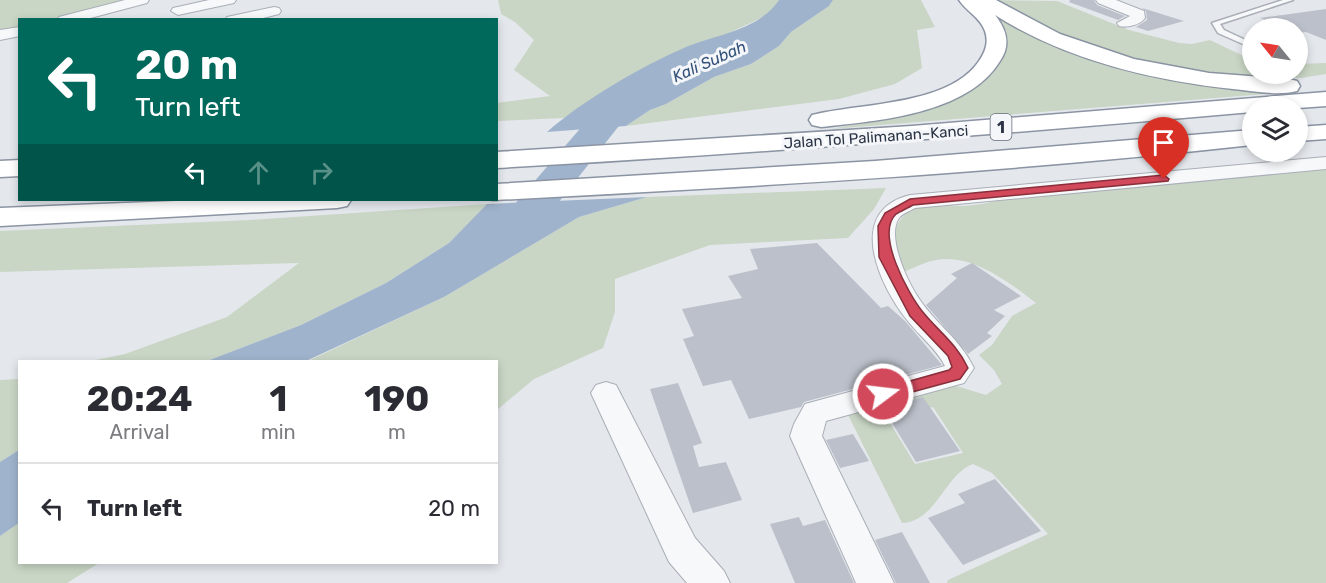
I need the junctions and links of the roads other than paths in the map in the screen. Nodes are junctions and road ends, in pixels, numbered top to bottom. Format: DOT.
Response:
graph roads {
  1 [pos="142,0"];
  2 [pos="230,0"];
  3 [pos="968,0"];
  4 [pos="983,0"];
  5 [pos="1103,0"];
  6 [pos="1290,0"];
  7 [pos="273,10"];
  8 [pos="178,11"];
  9 [pos="71,18"];
  10 [pos="240,18"];
  11 [pos="1124,23"];
  12 [pos="18,31"];
  13 [pos="0,35"];
  14 [pos="1242,41"];
  15 [pos="1326,87"];
  16 [pos="1326,99"];
  17 [pos="1326,132"];
  18 [pos="1308,133"];
  19 [pos="1242,139"];
  20 [pos="674,143"];
  21 [pos="498,144"];
  22 [pos="498,160"];
  23 [pos="1326,163"];
  24 [pos="18,168"];
  25 [pos="0,169"];
  26 [pos="18,176"];
  27 [pos="0,177"];
  28 [pos="498,192"];
  29 [pos="320,201"];
  30 [pos="0,217"];
  31 [pos="606,393"];
  32 [pos="711,583"];
  33 [pos="875,583"];
  1 -- 9 [label="street"];
  2 -- 8 [label="street"];
  3 -- 20 [label="highway"];
  4 -- 15 [label="highway"];
  5 -- 11 [label="street"];
  6 -- 14 [label="lane"];
  7 -- 10 [label="street"];
  12 -- 13 [label="street"];
  16 -- 20 [label="highway, Jalan Tol Palimanan–Kanci / 1"];
  17 -- 18 [label="highway"];
  19 -- 28 [label="highway, Jalan Tol Palimanan–Kanci / 1"];
  20 -- 21 [label="highway"];
  20 -- 22 [label="highway, Jalan Tol Palimanan–Kanci / 1"];
  23 -- 33 [label="street"];
  24 -- 25 [label="highway"];
  26 -- 27 [label="highway"];
  29 -- 30 [label="highway"];
  31 -- 32 [label="street"];
}
